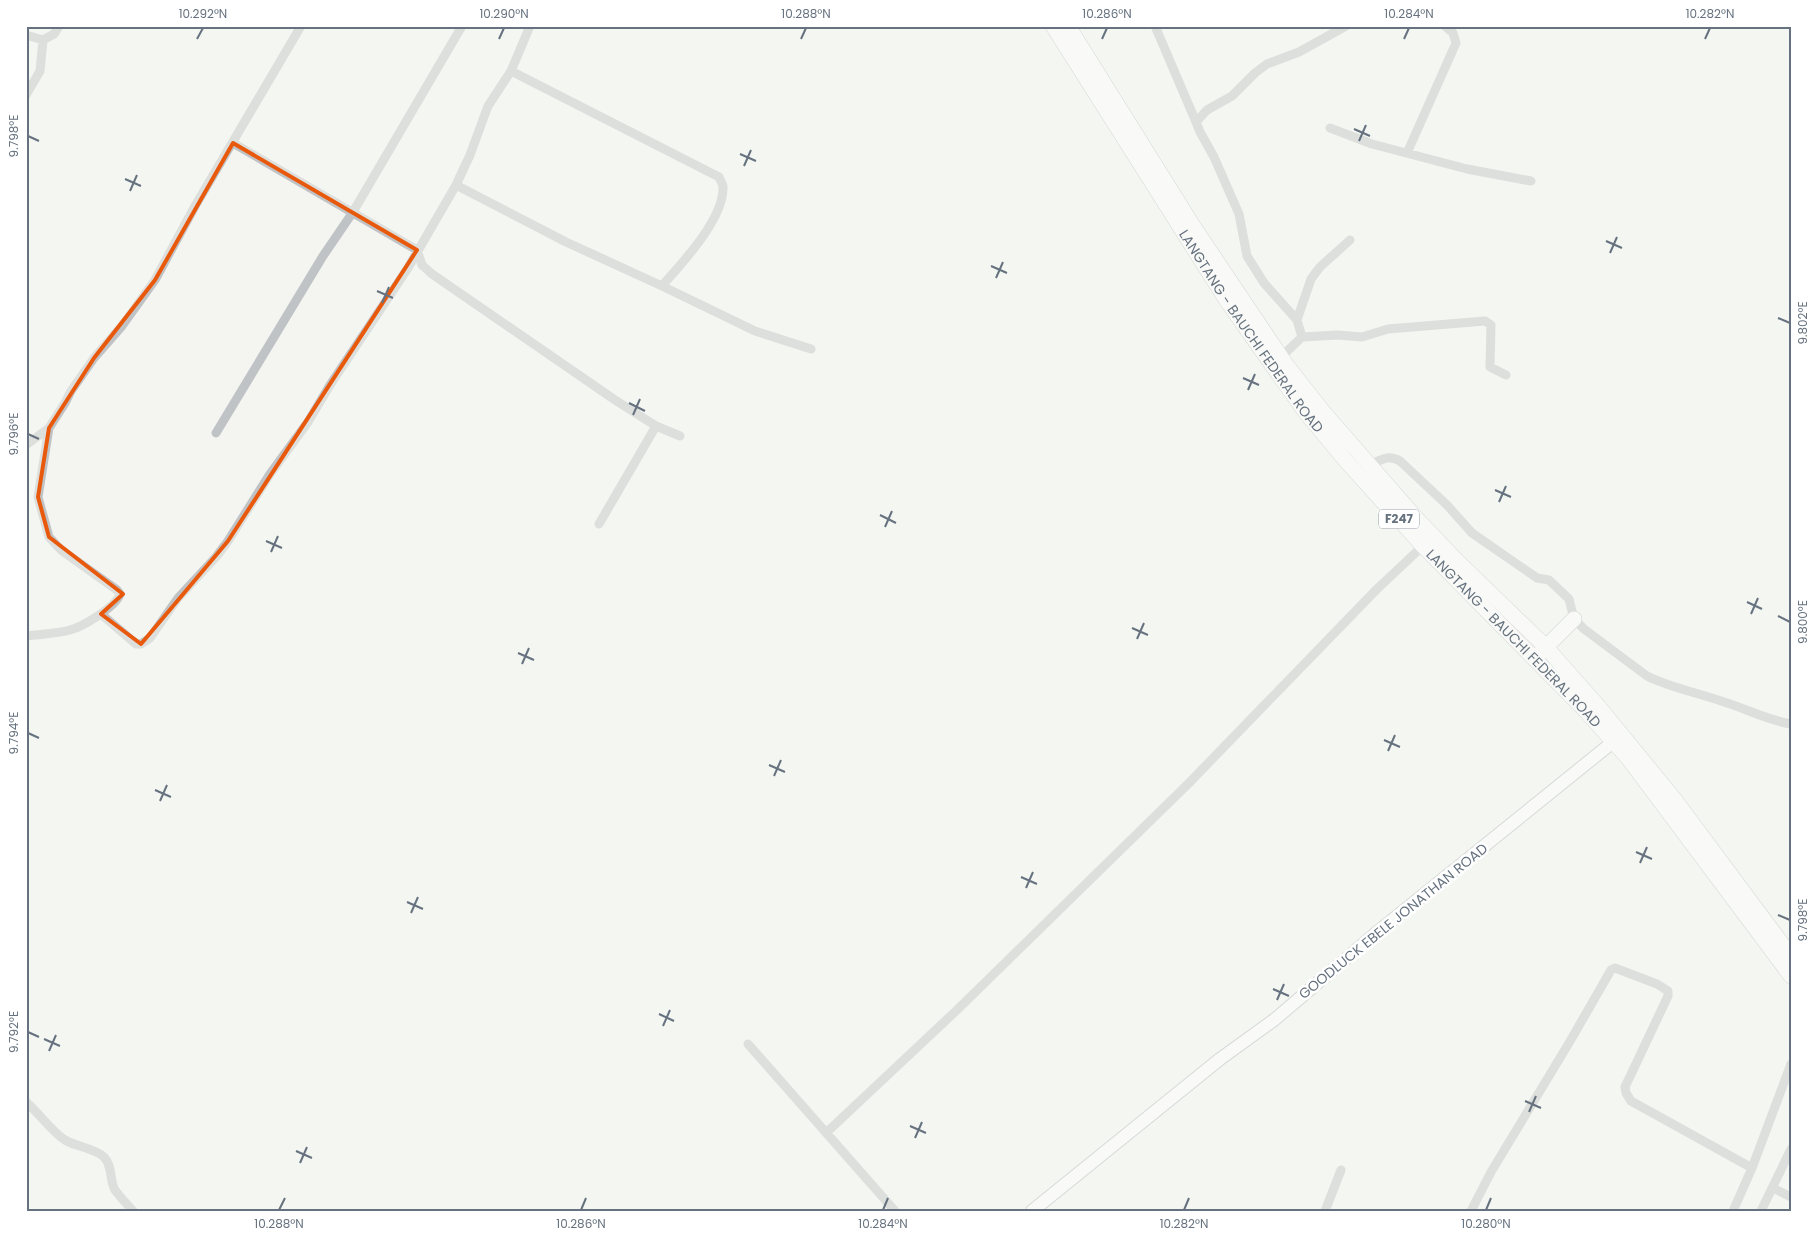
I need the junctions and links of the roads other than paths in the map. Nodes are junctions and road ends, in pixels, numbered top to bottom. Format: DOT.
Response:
graph roads {
  1 [pos="59,26"];
  2 [pos="301,26"];
  3 [pos="462,26"];
  4 [pos="530,26"];
  5 [pos="1053,26"];
  6 [pos="1068,26"];
  7 [pos="1155,26"];
  8 [pos="1346,26"];
  9 [pos="1445,26"];
  10 [pos="26,35"];
  11 [pos="43,40"];
  12 [pos="511,71"];
  13 [pos="26,95"];
  14 [pos="1196,122"];
  15 [pos="1330,128"];
  16 [pos="233,143"];
  17 [pos="1407,154"];
  18 [pos="1531,181"];
  19 [pos="456,185"];
  20 [pos="353,212"];
  21 [pos="1350,240"];
  22 [pos="417,250"];
  23 [pos="662,286"];
  24 [pos="1297,320"];
  25 [pos="1302,337"];
  26 [pos="812,349"];
  27 [pos="1281,357"];
  28 [pos="1506,375"];
  29 [pos="656,426"];
  30 [pos="48,428"];
  31 [pos="216,433"];
  32 [pos="680,436"];
  33 [pos="26,445"];
  34 [pos="1370,464"];
  35 [pos="599,524"];
  36 [pos="1428,541"];
  37 [pos="101,614"];
  38 [pos="1574,619"];
  39 [pos="26,636"];
  40 [pos="1545,646"];
  41 [pos="1536,659"];
  42 [pos="1791,724"];
  43 [pos="1613,742"];
  44 [pos="1791,956"];
  45 [pos="1791,976"];
  46 [pos="748,1044"];
  47 [pos="1791,1064"];
  48 [pos="26,1102"];
  49 [pos="826,1133"];
  50 [pos="1791,1149"];
  51 [pos="1752,1168"];
  52 [pos="1341,1170"];
  53 [pos="1773,1188"];
  54 [pos="1791,1197"];
  55 [pos="133,1211"];
  56 [pos="895,1211"];
  57 [pos="1032,1211"];
  58 [pos="1325,1211"];
  59 [pos="1471,1211"];
  60 [pos="1733,1211"];
  61 [pos="1761,1211"];
  1 -- 11 [label="street"];
  2 -- 16 [label="street"];
  3 -- 20 [label="street"];
  4 -- 12 [label="street"];
  5 -- 36 [label="main road, LANGTANG - BAUCHI FEDERAL ROAD / F247"];
  6 -- 27 [label="main road, F247"];
  7 -- 14 [label="street"];
  8 -- 14 [label="street"];
  9 -- 17 [label="street"];
  10 -- 11 [label="street"];
  11 -- 13 [label="street"];
  12 -- 19 [label="street"];
  12 -- 23 [label="street"];
  14 -- 24 [label="street"];
  15 -- 17 [label="street"];
  16 -- 20 [label="street"];
  16 -- 30 [label="street"];
  17 -- 18 [label="street"];
  19 -- 22 [label="street"];
  19 -- 23 [label="street"];
  20 -- 22 [label="street"];
  20 -- 31 [label="street"];
  21 -- 24 [label="street"];
  22 -- 29 [label="street"];
  22 -- 37 [label="street"];
  23 -- 26 [label="street"];
  24 -- 25 [label="street"];
  25 -- 27 [label="street"];
  25 -- 28 [label="street"];
  27 -- 34 [label="main road, F247"];
  29 -- 32 [label="street"];
  29 -- 35 [label="street"];
  30 -- 33 [label="street"];
  30 -- 37 [label="street"];
  34 -- 36 [label="main road, F247"];
  34 -- 38 [label="street"];
  36 -- 40 [label="main road, F247"];
  36 -- 41 [label="main road, LANGTANG - BAUCHI FEDERAL ROAD / F247"];
  36 -- 49 [label="street"];
  37 -- 39 [label="street"];
  38 -- 40 [label="main road"];
  38 -- 42 [label="street"];
  40 -- 41 [label="main road"];
  40 -- 44 [label="main road, F247"];
  41 -- 43 [label="main road, LANGTANG - BAUCHI FEDERAL ROAD / F247"];
  43 -- 45 [label="main road, LANGTANG - BAUCHI FEDERAL ROAD / F247"];
  43 -- 57 [label="main road, GOODLUCK EBELE JONATHAN ROAD"];
  46 -- 49 [label="street"];
  47 -- 51 [label="street"];
  48 -- 55 [label="street"];
  49 -- 56 [label="street"];
  50 -- 53 [label="street"];
  51 -- 59 [label="street"];
  51 -- 60 [label="street"];
  52 -- 58 [label="street"];
  53 -- 54 [label="street"];
  53 -- 61 [label="street"];
}
